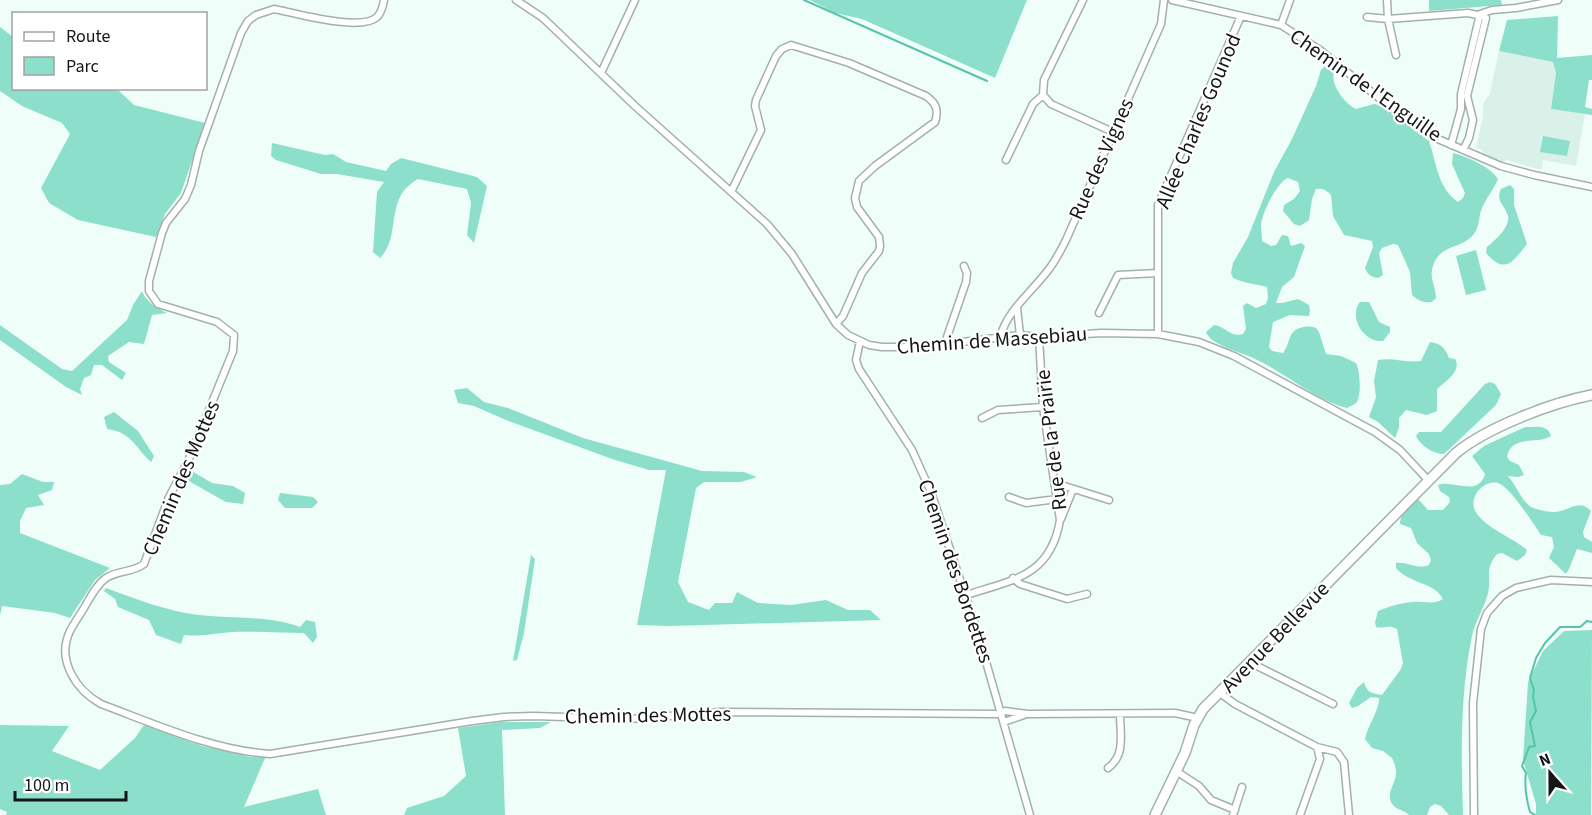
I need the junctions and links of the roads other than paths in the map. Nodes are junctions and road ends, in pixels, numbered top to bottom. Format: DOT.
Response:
graph roads {
  1 [pos="384,0"];
  2 [pos="516,0"];
  3 [pos="635,0"];
  4 [pos="1083,0"];
  5 [pos="1164,0"];
  6 [pos="1172,0"];
  7 [pos="1290,0"];
  8 [pos="1387,0"];
  9 [pos="1555,0"];
  10 [pos="1241,16"];
  11 [pos="1483,16"];
  12 [pos="1367,17"];
  13 [pos="1388,20"];
  14 [pos="1281,25"];
  15 [pos="1396,55"];
  16 [pos="601,73"];
  17 [pos="1043,95"];
  18 [pos="1470,109"];
  19 [pos="1461,110"];
  20 [pos="1113,132"];
  21 [pos="1451,145"];
  22 [pos="1463,150"];
  23 [pos="1006,160"];
  24 [pos="1592,187"];
  25 [pos="730,192"];
  26 [pos="964,266"];
  27 [pos="1158,273"];
  28 [pos="1017,307"];
  29 [pos="1099,313"];
  30 [pos="836,324"];
  31 [pos="1158,334"];
  32 [pos="1020,335"];
  33 [pos="1039,337"];
  34 [pos="1000,338"];
  35 [pos="860,341"];
  36 [pos="946,345"];
  37 [pos="1592,395"];
  38 [pos="1043,407"];
  39 [pos="982,418"];
  40 [pos="1428,480"];
  41 [pos="1055,483"];
  42 [pos="1073,489"];
  43 [pos="1009,497"];
  44 [pos="1057,499"];
  45 [pos="1109,500"];
  46 [pos="1060,520"];
  47 [pos="1013,578"];
  48 [pos="1592,582"];
  49 [pos="966,594"];
  50 [pos="1088,594"];
  51 [pos="1249,662"];
  52 [pos="1220,693"];
  53 [pos="1333,704"];
  54 [pos="1002,713"];
  55 [pos="1028,714"];
  56 [pos="1120,714"];
  57 [pos="1198,718"];
  58 [pos="1004,722"];
  59 [pos="1317,747"];
  60 [pos="1108,768"];
  61 [pos="1176,771"];
  62 [pos="1242,787"];
  63 [pos="1234,812"];
  64 [pos="1030,815"];
  65 [pos="1155,815"];
  66 [pos="1300,815"];
  67 [pos="1349,815"];
  68 [pos="1474,815"];
  1 -- 54 [label="street, Chemin des Mottes"];
  2 -- 16 [label="street, Chemin de Massebiau"];
  3 -- 16 [label="street"];
  4 -- 17 [label="street"];
  5 -- 20 [label="street, Rue des Vignes"];
  6 -- 10 [label="street, Chemin de l'Enguille"];
  7 -- 14 [label="street"];
  8 -- 13 [label="street"];
  9 -- 11 [label="street"];
  10 -- 14 [label="street, Chemin de l'Enguille"];
  10 -- 27 [label="street, Allée Charles Gounod"];
  11 -- 13 [label="street"];
  11 -- 18 [label="street"];
  11 -- 19 [label="street"];
  12 -- 13 [label="street"];
  13 -- 15 [label="street"];
  14 -- 21 [label="street, Chemin de l'Enguille"];
  16 -- 25 [label="street, Chemin de Massebiau"];
  17 -- 20 [label="street"];
  17 -- 23 [label="street"];
  18 -- 19 [label="street"];
  18 -- 22 [label="street"];
  19 -- 21 [label="street"];
  20 -- 28 [label="street, Rue des Vignes"];
  21 -- 22 [label="street, Chemin de l'Enguille"];
  22 -- 24 [label="street, Chemin de l'Enguille"];
  25 -- 30 [label="street, Chemin de Massebiau"];
  25 -- 30 [label="street"];
  26 -- 36 [label="street"];
  27 -- 29 [label="street"];
  27 -- 31 [label="street, Allée Charles Gounod"];
  28 -- 32 [label="street"];
  28 -- 34 [label="street, Rue des Vignes"];
  30 -- 35 [label="street, Chemin de Massebiau"];
  31 -- 33 [label="street, Chemin de Massebiau"];
  31 -- 40 [label="street, Chemin de Massebiau"];
  32 -- 33 [label="street, Chemin de Massebiau"];
  32 -- 34 [label="street, Chemin de Massebiau"];
  33 -- 38 [label="street, Rue de la Prairie"];
  34 -- 36 [label="street, Chemin de Massebiau"];
  35 -- 36 [label="street, Chemin de Massebiau"];
  35 -- 49 [label="street, Chemin des Bordettes"];
  37 -- 40 [label="main road, Avenue Bellevue"];
  38 -- 39 [label="street"];
  38 -- 41 [label="street, Rue de la Prairie"];
  40 -- 51 [label="main road, Avenue Bellevue"];
  41 -- 42 [label="street"];
  41 -- 44 [label="street, Rue de la Prairie"];
  42 -- 45 [label="street"];
  42 -- 46 [label="street"];
  43 -- 44 [label="street"];
  44 -- 46 [label="street, Rue de la Prairie"];
  46 -- 47 [label="street, Rue de la Prairie"];
  47 -- 49 [label="street, Rue de la Prairie"];
  47 -- 50 [label="street"];
  48 -- 68 [label="street"];
  49 -- 54 [label="street, Chemin des Bordettes"];
  51 -- 52 [label="main road, Avenue Bellevue"];
  51 -- 53 [label="street"];
  52 -- 57 [label="main road, Avenue Bellevue"];
  52 -- 59 [label="street"];
  54 -- 55 [label="street"];
  54 -- 58 [label="street, Chemin des Bordettes"];
  55 -- 56 [label="street"];
  55 -- 58 [label="street"];
  56 -- 57 [label="street"];
  56 -- 60 [label="street"];
  57 -- 61 [label="main road, Avenue Bellevue"];
  58 -- 64 [label="street, Chemin des Bordettes"];
  59 -- 66 [label="street"];
  59 -- 67 [label="street"];
  61 -- 63 [label="street"];
  61 -- 65 [label="main road, Avenue Bellevue"];
  62 -- 63 [label="street"];
}
